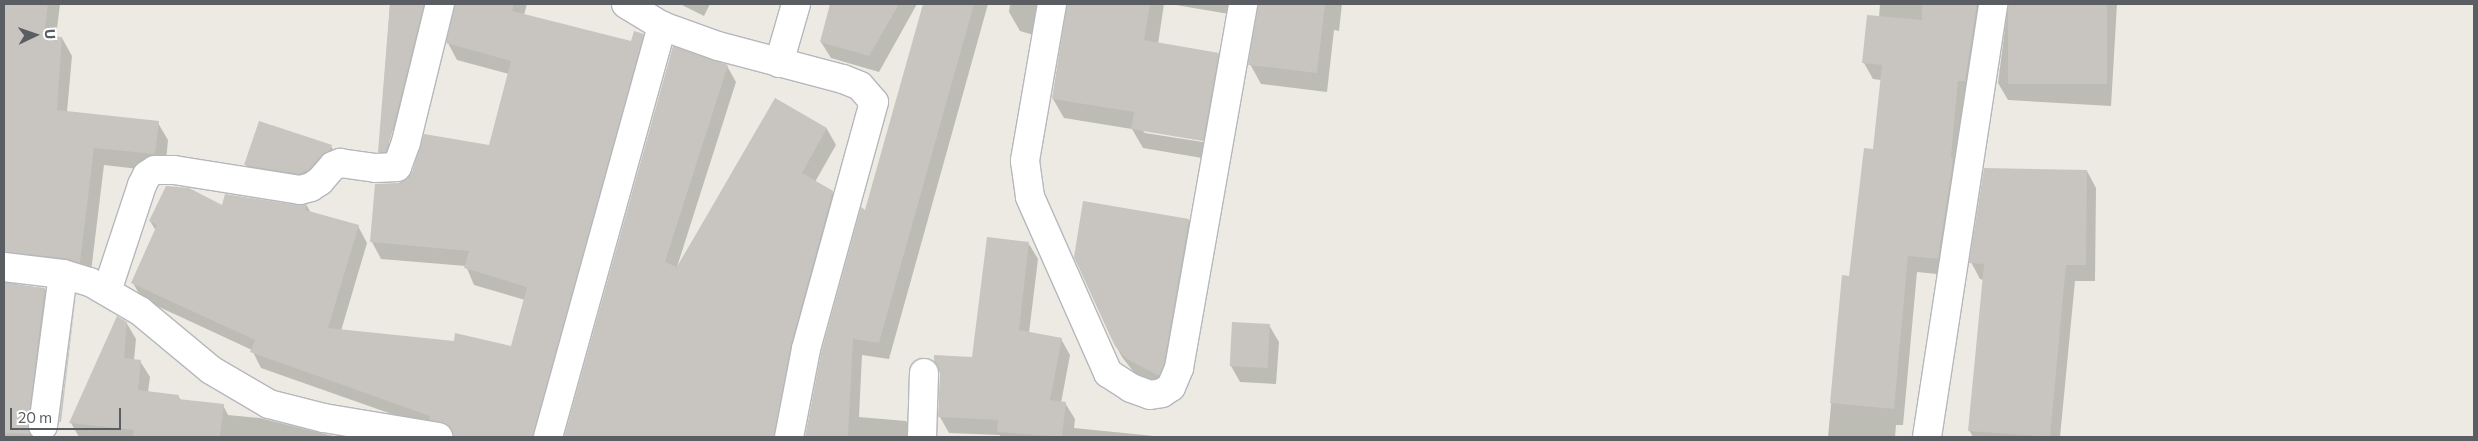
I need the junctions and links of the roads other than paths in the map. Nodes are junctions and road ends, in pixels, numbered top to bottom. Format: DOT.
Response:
graph roads {
  1 [pos="440,4"];
  2 [pos="626,4"];
  3 [pos="796,4"];
  4 [pos="1052,4"];
  5 [pos="1243,4"];
  6 [pos="1993,4"];
  7 [pos="662,26"];
  8 [pos="782,53"];
  9 [pos="4,267"];
  10 [pos="63,274"];
  11 [pos="107,291"];
  12 [pos="924,373"];
  13 [pos="43,426"];
  14 [pos="438,437"];
  15 [pos="548,437"];
  16 [pos="789,437"];
  17 [pos="922,437"];
  18 [pos="1927,437"];
  1 -- 11 [label="street"];
  2 -- 7 [label="street"];
  3 -- 8 [label="street"];
  4 -- 5 [label="street"];
  6 -- 18 [label="street"];
  7 -- 8 [label="street"];
  7 -- 15 [label="street"];
  8 -- 16 [label="street"];
  9 -- 10 [label="street"];
  10 -- 11 [label="street"];
  10 -- 13 [label="street"];
  11 -- 14 [label="street"];
  12 -- 17 [label="street"];
}
